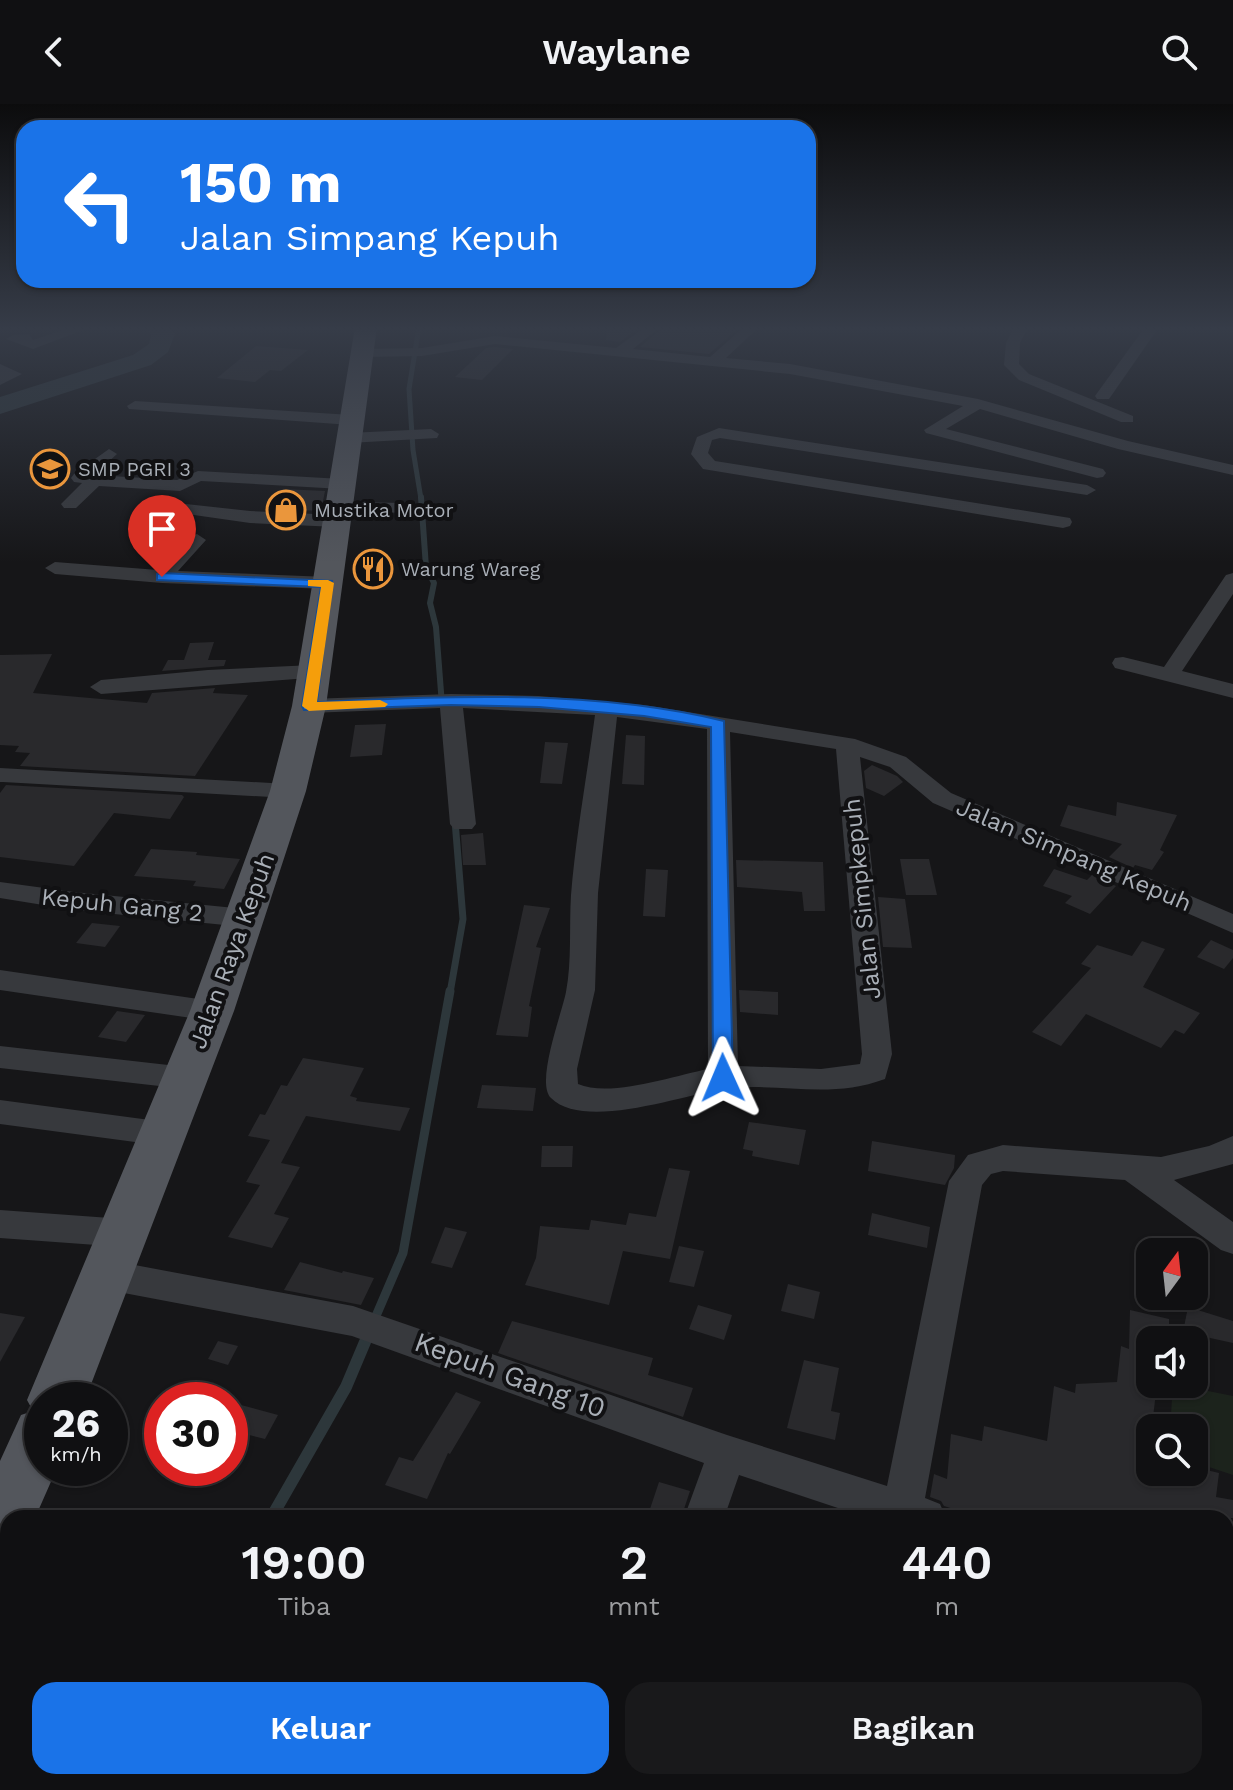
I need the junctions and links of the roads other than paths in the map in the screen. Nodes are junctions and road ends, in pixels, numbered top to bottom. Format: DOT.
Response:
graph roads {
  1 [pos="135,406"];
  2 [pos="354,406"];
  3 [pos="975,406"];
  4 [pos="984,406"];
  5 [pos="1094,406"];
  6 [pos="1127,419"];
  7 [pos="350,429"];
  8 [pos="423,434"];
  9 [pos="1124,445"];
  10 [pos="109,454"];
  11 [pos="1233,470"];
  12 [pos="1097,473"];
  13 [pos="85,479"];
  14 [pos="1087,490"];
  15 [pos="70,504"];
  16 [pos="339,504"];
  17 [pos="408,508"];
  18 [pos="186,509"];
  19 [pos="197,540"];
  20 [pos="55,568"];
  21 [pos="162,577"];
  22 [pos="1233,579"];
  23 [pos="328,583"];
  24 [pos="1123,663"];
  25 [pos="1169,675"];
  26 [pos="101,687"];
  27 [pos="311,689"];
  28 [pos="1233,691"];
  29 [pos="450,701"];
  30 [pos="607,708"];
  31 [pos="718,724"];
  32 [pos="847,744"];
  33 [pos="3,775"];
  34 [pos="288,791"];
  35 [pos="463,824"];
  36 [pos="0,890"];
  37 [pos="245,918"];
  38 [pos="1233,924"];
  39 [pos="0,980"];
  40 [pos="212,1011"];
  41 [pos="0,1057"];
  42 [pos="186,1078"];
  43 [pos="723,1078"];
  44 [pos="0,1112"];
  45 [pos="165,1134"];
  46 [pos="1233,1148"];
  47 [pos="1134,1169"];
  48 [pos="0,1224"];
  49 [pos="124,1233"];
  50 [pos="1233,1240"];
  51 [pos="108,1275"];
  52 [pos="63,1382"];
  53 [pos="24,1452"];
  54 [pos="727,1453"];
  55 [pos="6,1510"];
  56 [pos="707,1510"];
  57 [pos="893,1510"];
  58 [pos="911,1510"];
  1 -- 7 [label="street"];
  2 -- 7 [label="main road, Jalan Raya Kepuh"];
  3 -- 12 [label="street"];
  4 -- 9 [label="street"];
  5 -- 6 [label="street"];
  7 -- 8 [label="street"];
  7 -- 16 [label="main road, Jalan Raya Kepuh"];
  9 -- 11 [label="street"];
  9 -- 12 [label="street"];
  10 -- 13 [label="street"];
  12 -- 14 [label="street"];
  13 -- 15 [label="street"];
  13 -- 16 [label="street"];
  14 -- 14 [label="street"];
  16 -- 17 [label="street"];
  16 -- 18 [label="street"];
  16 -- 23 [label="main road, Jalan Raya Kepuh"];
  19 -- 21 [label="street"];
  20 -- 21 [label="street"];
  21 -- 23 [label="street"];
  22 -- 25 [label="street"];
  23 -- 27 [label="main road, Jalan Raya Kepuh"];
  24 -- 25 [label="street"];
  25 -- 28 [label="street"];
  26 -- 27 [label="street, Jalan Simpang Kepuh"];
  27 -- 29 [label="street, Jalan Simpang Kepuh"];
  27 -- 34 [label="main road, Jalan Raya Kepuh"];
  29 -- 30 [label="street, Jalan Simpang Kepuh"];
  29 -- 35 [label="street"];
  30 -- 31 [label="street, Jalan Simpang Kepuh"];
  30 -- 43 [label="street"];
  31 -- 32 [label="street, Jalan Simpang Kepuh"];
  31 -- 43 [label="street"];
  32 -- 38 [label="street, Jalan Simpang Kepuh"];
  32 -- 43 [label="street, Jalan Simpkepuh"];
  33 -- 34 [label="street"];
  34 -- 37 [label="main road, Jalan Raya Kepuh"];
  36 -- 37 [label="street, Kepuh Gang 2"];
  37 -- 40 [label="main road, Jalan Raya Kepuh"];
  39 -- 40 [label="street"];
  40 -- 42 [label="main road, Jalan Raya Kepuh"];
  41 -- 42 [label="street"];
  42 -- 45 [label="main road, Jalan Raya Kepuh"];
  44 -- 45 [label="street"];
  45 -- 49 [label="main road, Jalan Raya Kepuh"];
  46 -- 47 [label="street"];
  47 -- 50 [label="street"];
  47 -- 58 [label="street"];
  48 -- 49 [label="street"];
  49 -- 51 [label="main road, Jalan Raya Kepuh"];
  51 -- 52 [label="main road, Jalan Raya Kepuh"];
  51 -- 54 [label="street, Kepuh Gang 10"];
  53 -- 55 [label="main road"];
  54 -- 56 [label="street"];
  54 -- 57 [label="street, Kepuh Gang 10"];
}
